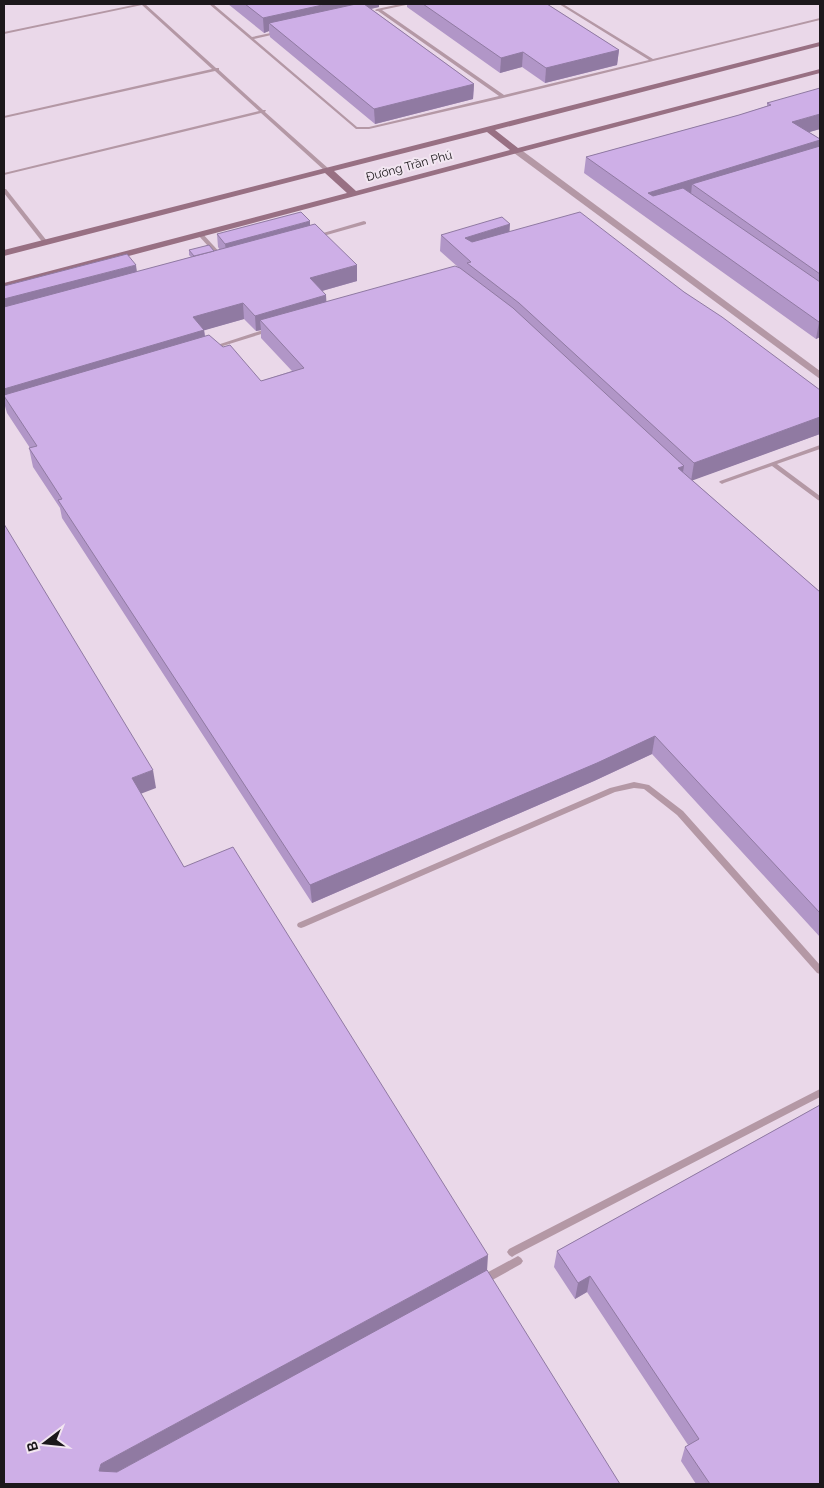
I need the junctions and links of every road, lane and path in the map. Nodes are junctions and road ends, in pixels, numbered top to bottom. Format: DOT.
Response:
graph roads {
  1 [pos="143,4"];
  2 [pos="211,4"];
  3 [pos="405,4"];
  4 [pos="561,4"];
  5 [pos="379,10"];
  6 [pos="370,12"];
  7 [pos="820,19"];
  8 [pos="288,30"];
  9 [pos="4,33"];
  10 [pos="252,38"];
  11 [pos="820,44"];
  12 [pos="652,60"];
  13 [pos="217,70"];
  14 [pos="820,71"];
  15 [pos="503,97"];
  16 [pos="264,110"];
  17 [pos="4,117"];
  18 [pos="488,129"];
  19 [pos="517,150"];
  20 [pos="326,170"];
  21 [pos="4,174"];
  22 [pos="4,190"];
  23 [pos="353,194"];
  24 [pos="364,223"];
  25 [pos="200,234"];
  26 [pos="308,238"];
  27 [pos="45,242"];
  28 [pos="4,253"];
  29 [pos="215,262"];
  30 [pos="4,286"];
  31 [pos="272,330"];
  32 [pos="206,349"];
  33 [pos="820,376"];
  34 [pos="820,447"];
  35 [pos="773,464"];
  36 [pos="722,482"];
  37 [pos="820,499"];
  38 [pos="300,925"];
  39 [pos="820,971"];
  40 [pos="820,1093"];
  41 [pos="474,1285"];
  1 -- 9 [label="lane"];
  1 -- 13 [label="lane"];
  2 -- 10 [label="lane"];
  3 -- 5 [label="lane"];
  4 -- 12 [label="lane"];
  5 -- 6 [label="lane"];
  5 -- 15 [label="lane"];
  7 -- 12 [label="lane"];
  8 -- 10 [label="lane"];
  10 -- 15 [label="lane"];
  11 -- 18 [label="main road, Đường Trần Phú"];
  12 -- 15 [label="lane"];
  13 -- 16 [label="lane"];
  13 -- 17 [label="lane"];
  14 -- 19 [label="main road, Đường Trần Phú"];
  16 -- 20 [label="lane"];
  16 -- 21 [label="lane"];
  18 -- 19 [label="main road"];
  18 -- 20 [label="main road, Đường Trần Phú"];
  19 -- 23 [label="main road, Đường Trần Phú"];
  19 -- 33 [label="street"];
  20 -- 23 [label="main road"];
  20 -- 27 [label="main road, Đường Trần Phú"];
  22 -- 27 [label="lane"];
  23 -- 25 [label="main road, Đường Trần Phú"];
  24 -- 26 [label="lane"];
  25 -- 29 [label="lane"];
  25 -- 30 [label="main road, Đường Trần Phú"];
  27 -- 28 [label="main road, Đường Trần Phú"];
  31 -- 32 [label="lane"];
  34 -- 35 [label="lane"];
  35 -- 36 [label="lane"];
  35 -- 37 [label="lane"];
  38 -- 39 [label="lane"];
  40 -- 41 [label="lane"];
}
